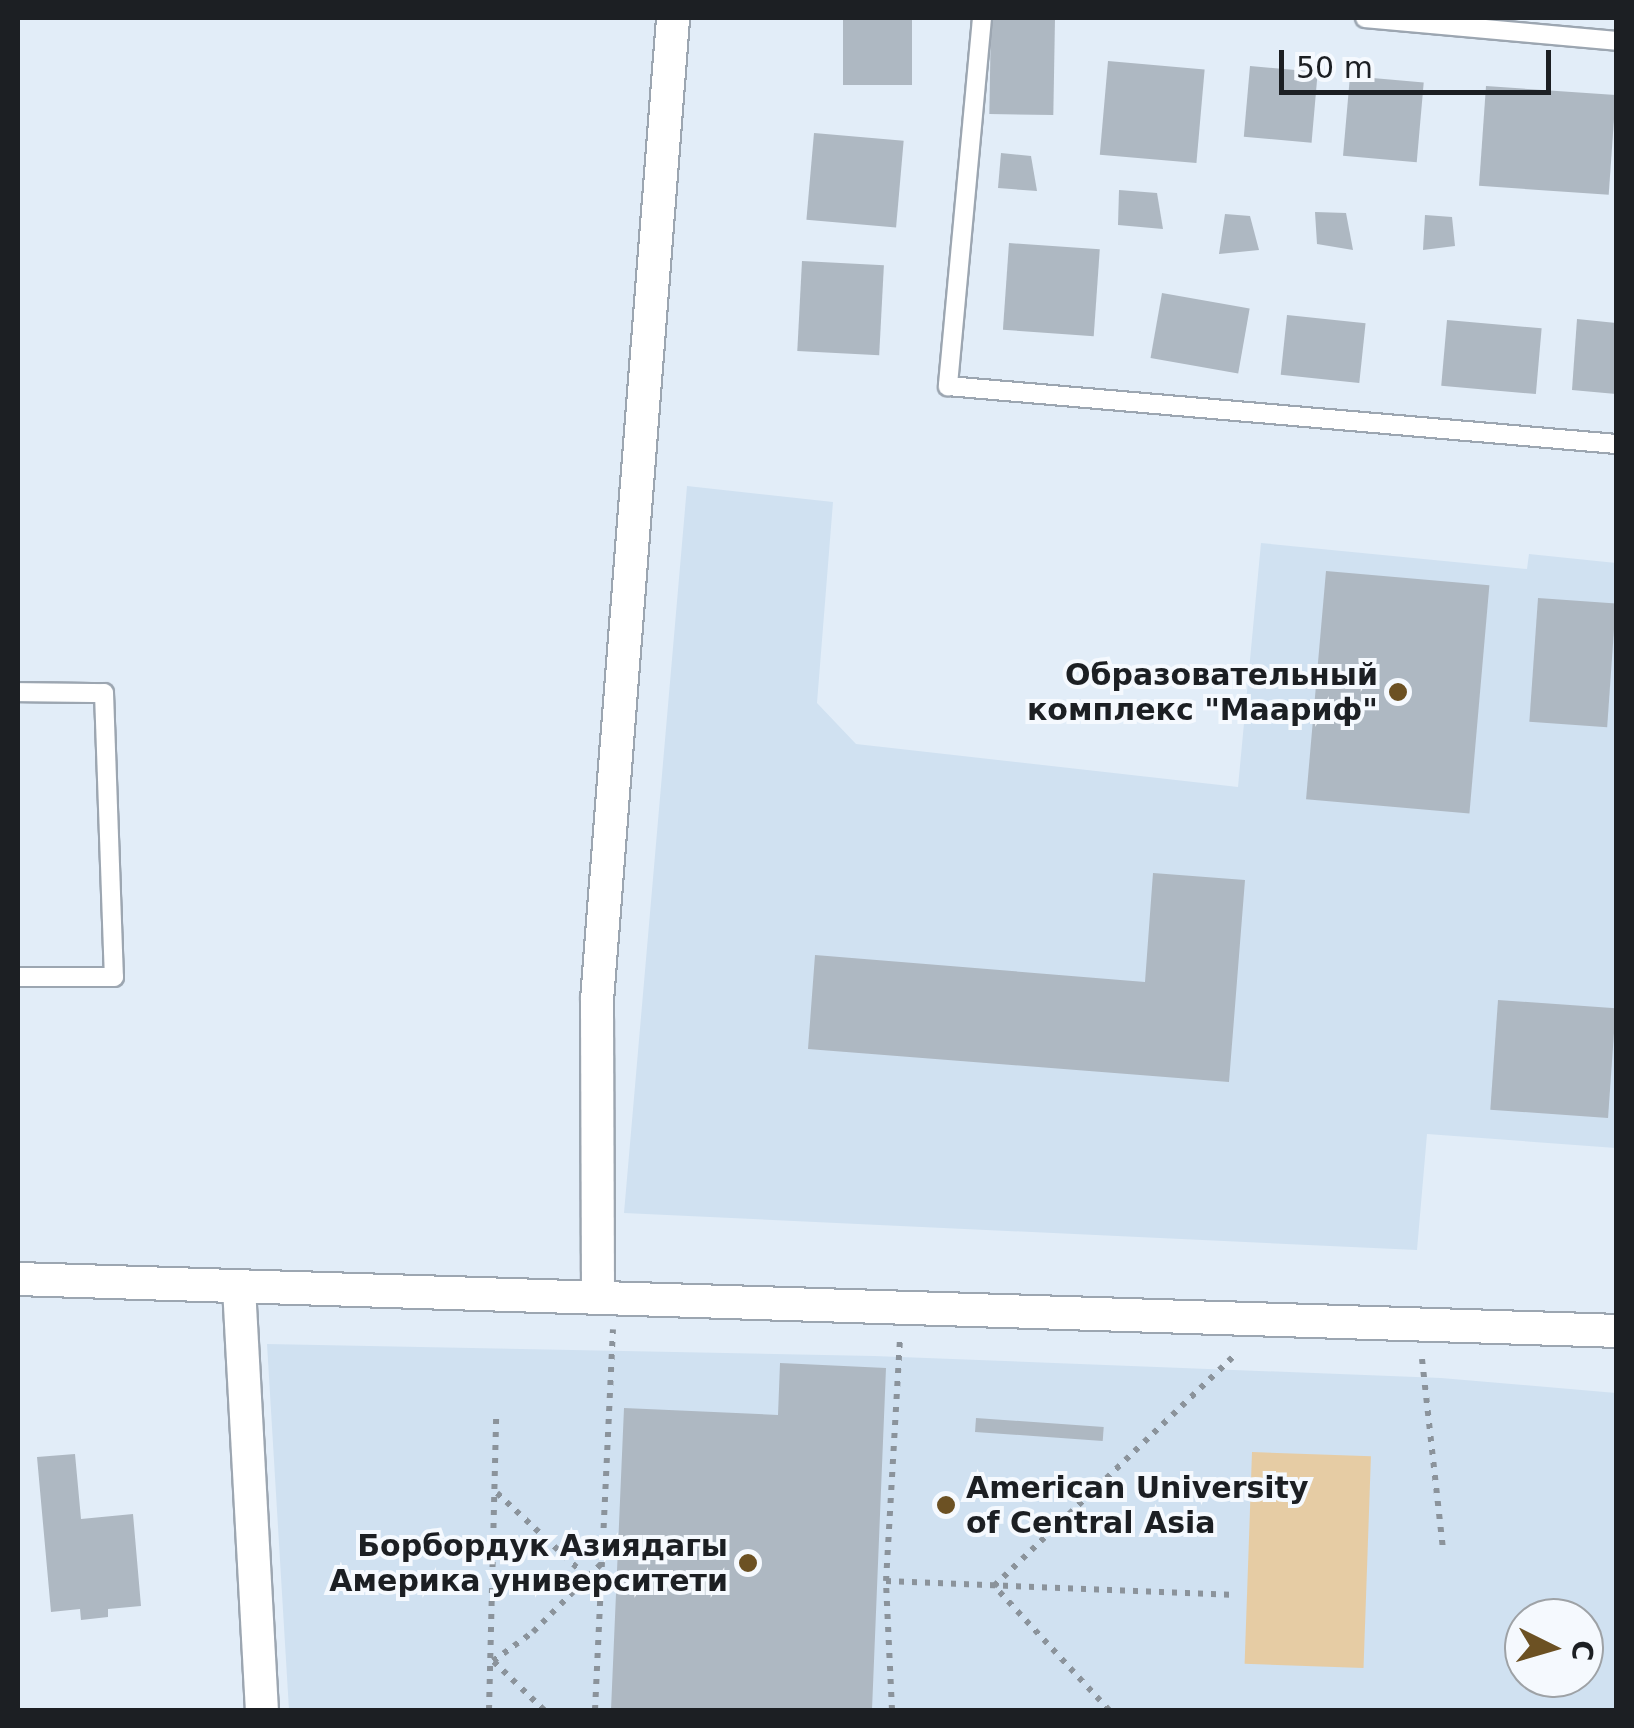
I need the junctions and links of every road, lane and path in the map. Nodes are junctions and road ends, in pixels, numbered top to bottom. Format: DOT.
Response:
graph roads {
  1 [pos="673,18"];
  2 [pos="982,18"];
  3 [pos="1365,18"];
  4 [pos="1616,40"];
  5 [pos="1616,444"];
  6 [pos="18,692"];
  7 [pos="18,977"];
  8 [pos="18,1279"];
  9 [pos="239,1287"];
  10 [pos="598,1296"];
  11 [pos="1616,1331"];
  12 [pos="900,1340"];
  13 [pos="1237,1353"];
  14 [pos="1422,1359"];
  15 [pos="496,1413"];
  16 [pos="496,1492"];
  17 [pos="1444,1550"];
  18 [pos="602,1563"];
  19 [pos="583,1577"];
  20 [pos="886,1581"];
  21 [pos="994,1586"];
  22 [pos="601,1590"];
  23 [pos="1237,1595"];
  24 [pos="492,1661"];
  25 [pos="262,1710"];
  26 [pos="489,1710"];
  27 [pos="544,1710"];
  28 [pos="596,1710"];
  29 [pos="892,1710"];
  30 [pos="1109,1710"];
  1 -- 10 [label="street"];
  2 -- 5 [label="lane"];
  3 -- 4 [label="lane"];
  6 -- 7 [label="lane"];
  8 -- 9 [label="street"];
  9 -- 10 [label="street"];
  9 -- 25 [label="street"];
  10 -- 11 [label="street"];
  10 -- 18 [label="path"];
  12 -- 20 [label="path"];
  13 -- 21 [label="path"];
  14 -- 17 [label="path"];
  15 -- 16 [label="path"];
  16 -- 19 [label="path"];
  16 -- 24 [label="path"];
  18 -- 19 [label="path"];
  18 -- 22 [label="path"];
  19 -- 22 [label="path"];
  19 -- 24 [label="path"];
  20 -- 21 [label="path"];
  20 -- 29 [label="path"];
  21 -- 23 [label="path"];
  21 -- 30 [label="path"];
  22 -- 28 [label="path"];
  24 -- 26 [label="path"];
  24 -- 27 [label="path"];
}
